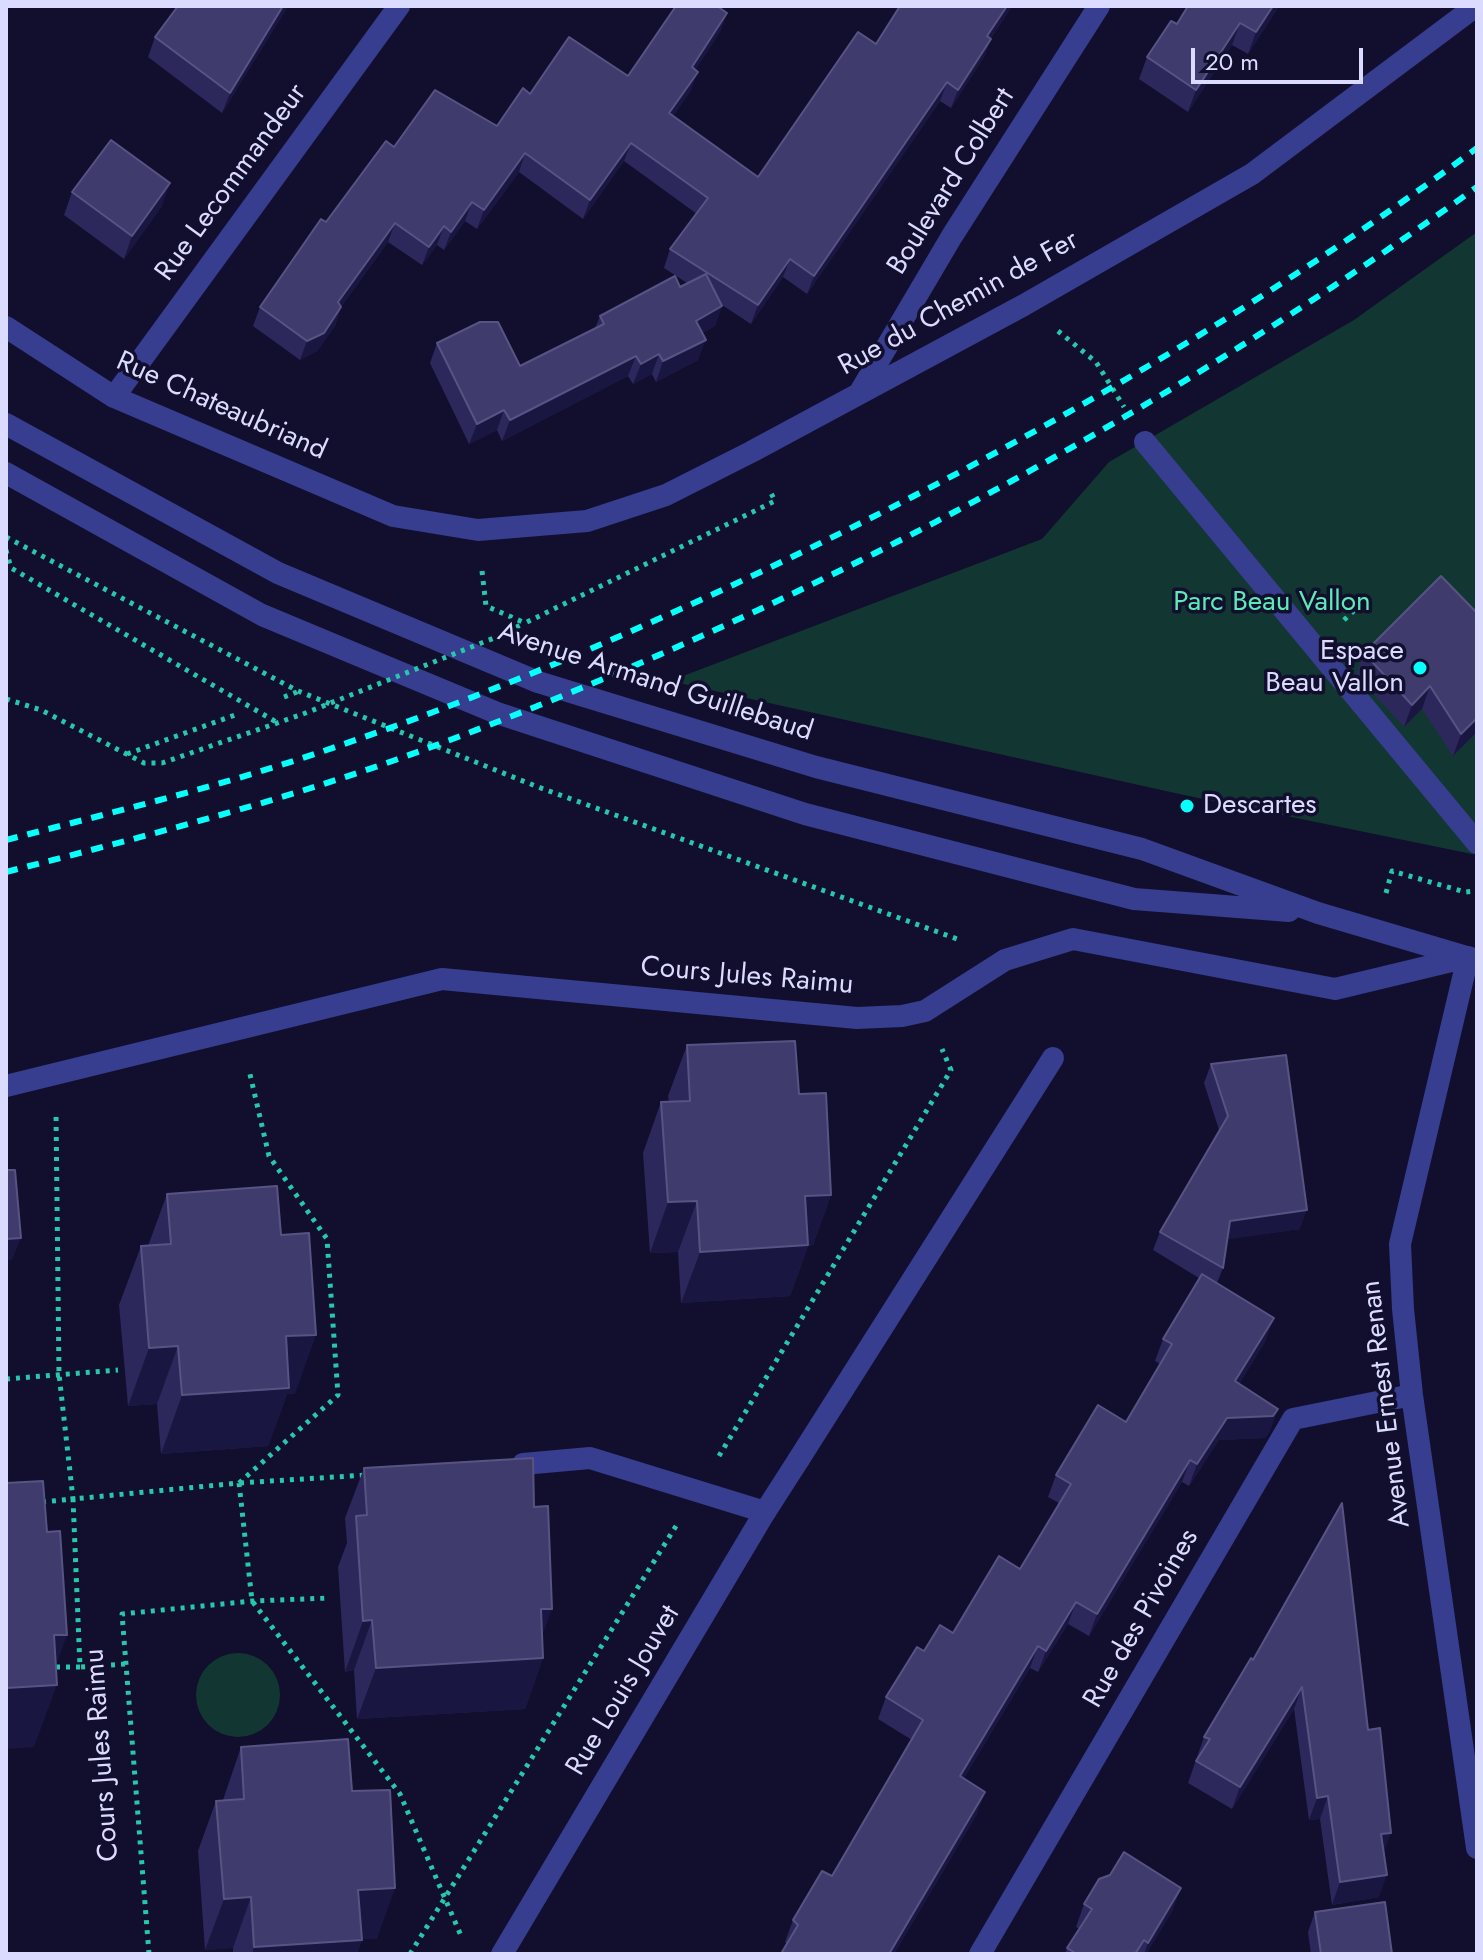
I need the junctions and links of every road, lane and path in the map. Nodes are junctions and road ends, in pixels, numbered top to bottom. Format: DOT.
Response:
graph roads {
  1 [pos="399,6"];
  2 [pos="1099,6"];
  3 [pos="1476,6"];
  4 [pos="6,327"];
  5 [pos="1096,362"];
  6 [pos="860,392"];
  7 [pos="114,397"];
  8 [pos="6,424"];
  9 [pos="1145,442"];
  10 [pos="751,452"];
  11 [pos="6,473"];
  12 [pos="421,522"];
  13 [pos="478,530"];
  14 [pos="6,537"];
  15 [pos="6,550"];
  16 [pos="525,623"];
  17 [pos="298,691"];
  18 [pos="284,697"];
  19 [pos="6,699"];
  20 [pos="235,715"];
  21 [pos="278,723"];
  22 [pos="127,754"];
  23 [pos="1477,843"];
  24 [pos="1318,913"];
  25 [pos="1472,958"];
  26 [pos="1005,960"];
  27 [pos="240,1030"];
  28 [pos="1053,1058"];
  29 [pos="55,1073"];
  30 [pos="6,1086"];
  31 [pos="118,1370"];
  32 [pos="59,1374"];
  33 [pos="6,1379"];
  34 [pos="1412,1395"];
  35 [pos="523,1464"];
  36 [pos="381,1474"];
  37 [pos="239,1483"];
  38 [pos="73,1499"];
  39 [pos="42,1502"];
  40 [pos="765,1512"];
  41 [pos="330,1598"];
  42 [pos="252,1601"];
  43 [pos="125,1664"];
  44 [pos="56,1667"];
  45 [pos="80,1667"];
  46 [pos="1477,1848"];
  47 [pos="463,1940"];
  48 [pos="149,1954"];
  49 [pos="502,1954"];
  50 [pos="980,1954"];
  1 -- 7 [label="street, Rue Lecommandeur"];
  2 -- 6 [label="street, Boulevard Colbert"];
  3 -- 6 [label="street, Rue du Chemin de Fer"];
  4 -- 7 [label="street, Rue Chateaubriand"];
  5 -- 9 [label="path"];
  6 -- 10 [label="street, Rue du Chemin de Fer"];
  7 -- 12 [label="street, Rue Chateaubriand"];
  8 -- 24 [label="street, Avenue Armand Guillebaud"];
  9 -- 23 [label="street"];
  10 -- 13 [label="street, Rue du Chemin de Fer"];
  10 -- 16 [label="path"];
  11 -- 24 [label="street, Avenue Armand Guillebaud"];
  12 -- 13 [label="street, Rue du Chemin de Fer"];
  13 -- 16 [label="path"];
  14 -- 17 [label="path"];
  15 -- 21 [label="path"];
  16 -- 21 [label="path, bridge"];
  17 -- 18 [label="path"];
  17 -- 26 [label="path"];
  19 -- 22 [label="path"];
  20 -- 22 [label="path"];
  21 -- 22 [label="path"];
  24 -- 25 [label="street, Avenue Armand Guillebaud"];
  25 -- 26 [label="street, Cours Jules Raimu"];
  25 -- 34 [label="street, Avenue Ernest Renan"];
  26 -- 27 [label="street, Cours Jules Raimu"];
  27 -- 29 [label="street, Cours Jules Raimu"];
  27 -- 37 [label="path"];
  28 -- 40 [label="street, Rue Louis Jouvet"];
  29 -- 30 [label="street, Cours Jules Raimu"];
  29 -- 32 [label="path"];
  31 -- 32 [label="path"];
  32 -- 33 [label="path"];
  32 -- 38 [label="path"];
  34 -- 46 [label="street, Avenue Ernest Renan"];
  34 -- 50 [label="street, Rue des Pivoines"];
  35 -- 40 [label="street"];
  36 -- 37 [label="path"];
  37 -- 38 [label="path"];
  37 -- 42 [label="path"];
  38 -- 39 [label="path"];
  38 -- 45 [label="path"];
  40 -- 49 [label="street, Rue Louis Jouvet"];
  41 -- 42 [label="path, Cours Jules Raimu"];
  42 -- 43 [label="path, Cours Jules Raimu"];
  42 -- 47 [label="path"];
  43 -- 45 [label="path"];
  43 -- 48 [label="path, Cours Jules Raimu"];
  44 -- 45 [label="path"];
}
